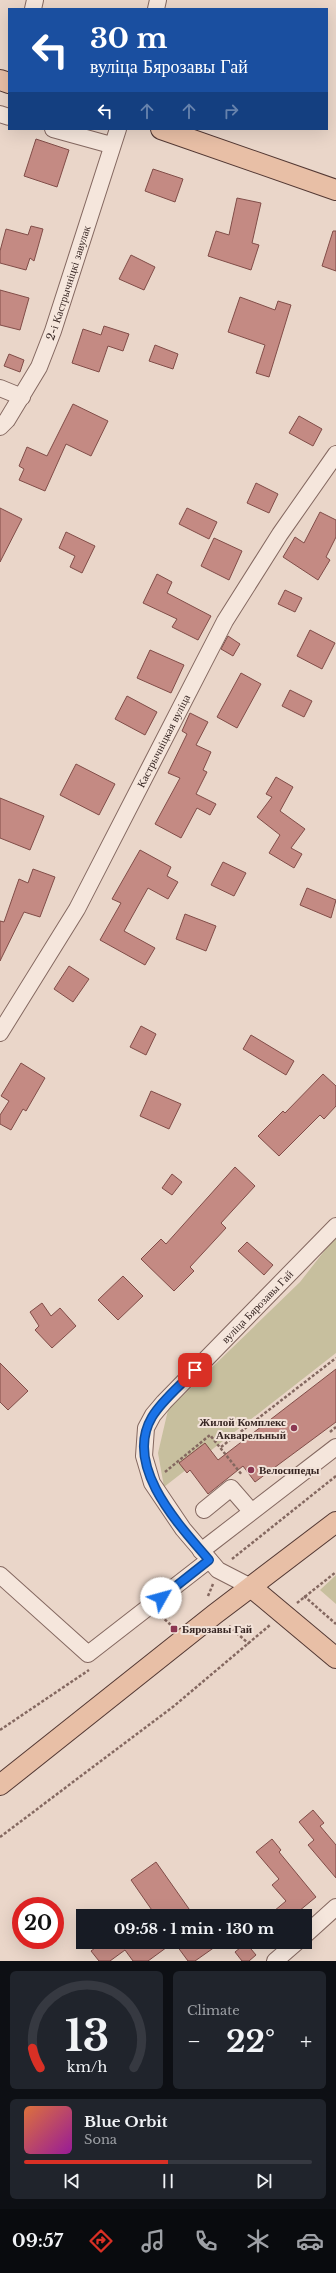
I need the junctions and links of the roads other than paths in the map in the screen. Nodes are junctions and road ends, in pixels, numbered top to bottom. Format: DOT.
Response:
graph roads {
  1 [pos="57,130"];
  2 [pos="118,130"];
  3 [pos="164,130"];
  4 [pos="112,145"];
  5 [pos="336,190"];
  6 [pos="0,388"];
  7 [pos="22,397"];
  8 [pos="0,427"];
  9 [pos="336,454"];
  10 [pos="0,1033"];
  11 [pos="336,1226"];
  12 [pos="336,1447"];
  13 [pos="204,1510"];
  14 [pos="251,1511"];
  15 [pos="336,1522"];
  16 [pos="209,1560"];
  17 [pos="0,1575"];
  18 [pos="251,1586"];
  19 [pos="336,1658"];
  20 [pos="0,1785"];
  21 [pos="336,1907"];
  22 [pos="312,1929"];
  23 [pos="289,1949"];
  24 [pos="275,1961"];
  1 -- 4 [label="street"];
  2 -- 4 [label="street, 2-і Кастрычніцкі завулак"];
  3 -- 5 [label="main road"];
  4 -- 7 [label="street, 2-і Кастрычніцкі завулак"];
  6 -- 7 [label="street"];
  7 -- 8 [label="street, 2-і Кастрычніцкі завулак"];
  9 -- 10 [label="street, Кастрычніцкая вуліца"];
  11 -- 16 [label="street, вуліца Бярозавы Гай"];
  12 -- 14 [label="street"];
  13 -- 14 [label="street"];
  14 -- 16 [label="street"];
  15 -- 18 [label="main road"];
  16 -- 17 [label="street"];
  16 -- 18 [label="street, вуліца Бярозавы Гай"];
  18 -- 19 [label="main road"];
  18 -- 20 [label="main road"];
  21 -- 22 [label="street"];
  23 -- 24 [label="street"];
}
